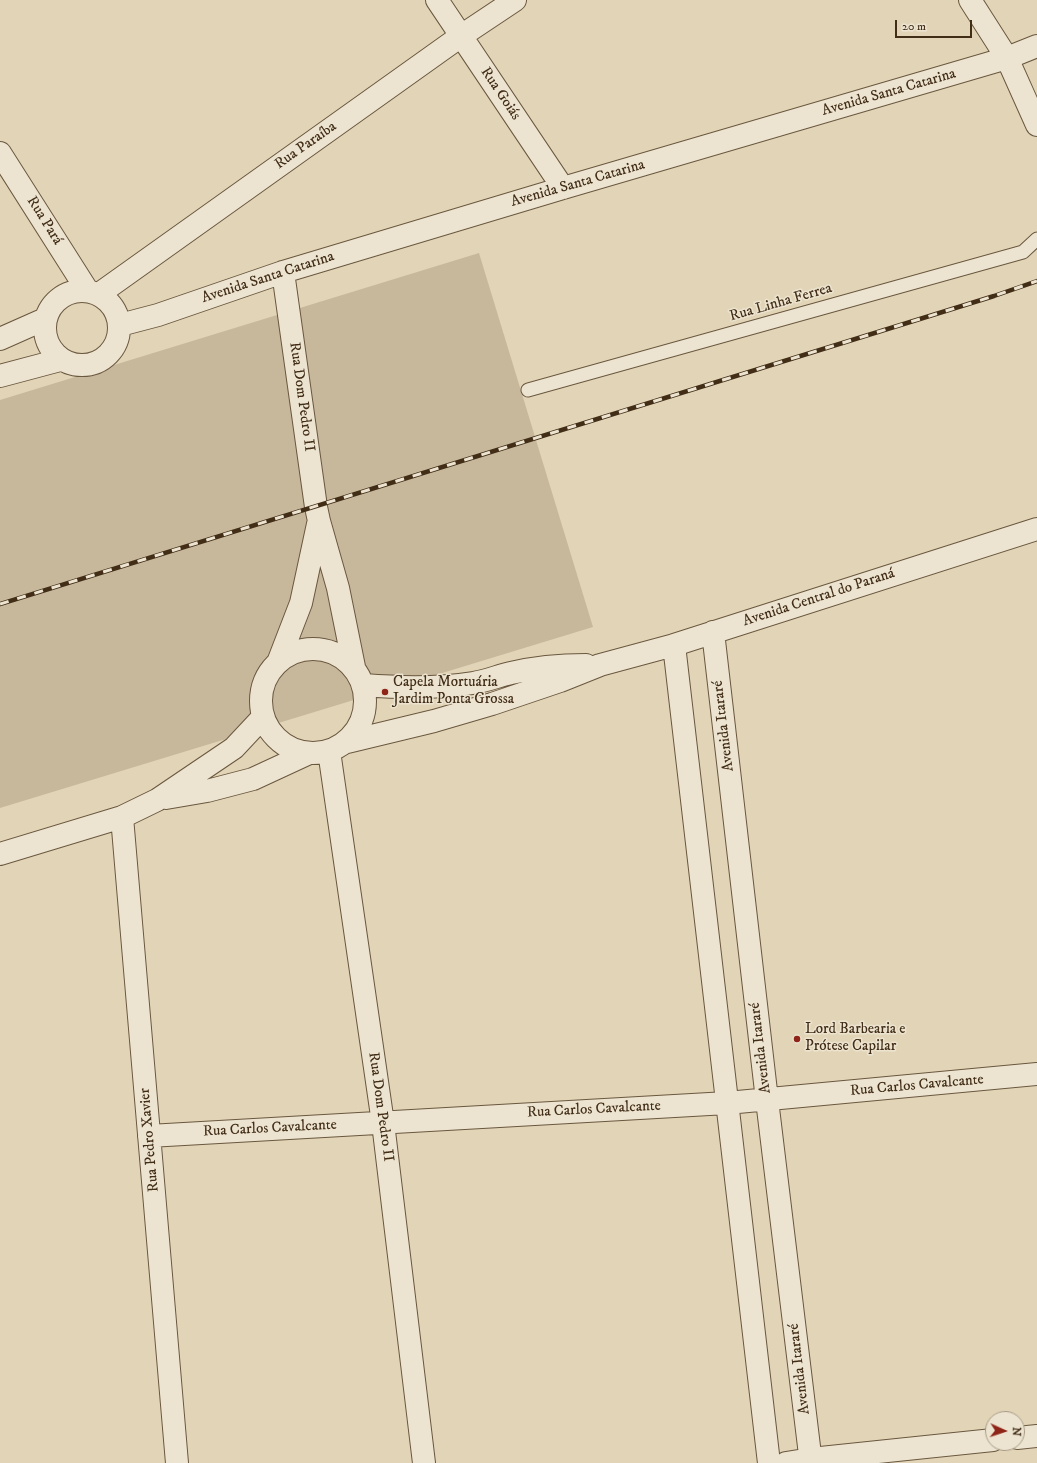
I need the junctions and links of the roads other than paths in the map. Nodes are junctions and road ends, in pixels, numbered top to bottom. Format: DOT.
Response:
graph roads {
  1 [pos="437,0"];
  2 [pos="515,0"];
  3 [pos="970,0"];
  4 [pos="461,36"];
  5 [pos="1037,46"];
  6 [pos="1007,58"];
  7 [pos="1037,125"];
  8 [pos="0,153"];
  9 [pos="563,188"];
  10 [pos="1037,238"];
  11 [pos="283,272"];
  12 [pos="93,292"];
  13 [pos="45,319"];
  14 [pos="120,325"];
  15 [pos="0,340"];
  16 [pos="60,360"];
  17 [pos="0,376"];
  18 [pos="528,390"];
  19 [pos="319,521"];
  20 [pos="1037,529"];
  21 [pos="713,632"];
  22 [pos="674,645"];
  23 [pos="279,660"];
  24 [pos="600,665"];
  25 [pos="359,676"];
  26 [pos="263,717"];
  27 [pos="348,742"];
  28 [pos="328,752"];
  29 [pos="307,754"];
  30 [pos="157,800"];
  31 [pos="122,817"];
  32 [pos="0,854"];
  33 [pos="1037,1074"];
  34 [pos="767,1100"];
  35 [pos="727,1103"];
  36 [pos="383,1122"];
  37 [pos="149,1136"];
  38 [pos="1037,1436"];
  39 [pos="1025,1437"];
  40 [pos="985,1441"];
  41 [pos="811,1461"];
  42 [pos="177,1463"];
  43 [pos="424,1463"];
  44 [pos="769,1463"];
  45 [pos="786,1463"];
  1 -- 4 [label="street, Rua Goiás"];
  2 -- 4 [label="street, Rua Paraíba"];
  3 -- 6 [label="street"];
  4 -- 9 [label="street, Rua Goiás"];
  4 -- 12 [label="street, Rua Paraíba"];
  5 -- 6 [label="street, Avenida Santa Catarina"];
  6 -- 7 [label="street"];
  6 -- 9 [label="street, Avenida Santa Catarina"];
  8 -- 12 [label="street, Rua Pará"];
  9 -- 11 [label="street, Avenida Santa Catarina"];
  10 -- 18 [label="lane, Rua Linha Ferrea"];
  11 -- 14 [label="street, Avenida Santa Catarina"];
  11 -- 19 [label="street, Rua Dom Pedro II"];
  12 -- 13 [label="street"];
  12 -- 14 [label="street"];
  13 -- 15 [label="street"];
  13 -- 16 [label="street"];
  14 -- 16 [label="street"];
  16 -- 17 [label="street"];
  19 -- 23 [label="street, Rua Dom Pedro II"];
  19 -- 25 [label="street, Rua Dom Pedro II"];
  20 -- 21 [label="street, Avenida Central do Paraná"];
  21 -- 22 [label="street, Avenida Central do Paraná"];
  21 -- 34 [label="street, Avenida Itararé"];
  22 -- 24 [label="street, Avenida Central do Paraná"];
  22 -- 35 [label="street"];
  23 -- 25 [label="street"];
  23 -- 26 [label="street"];
  24 -- 25 [label="street, Avenida Central do Paraná"];
  24 -- 27 [label="street, Avenida Central do Paraná"];
  25 -- 27 [label="street"];
  26 -- 29 [label="street"];
  26 -- 30 [label="street"];
  27 -- 28 [label="street"];
  28 -- 29 [label="street"];
  28 -- 36 [label="street, Rua Dom Pedro II"];
  29 -- 30 [label="street"];
  30 -- 31 [label="street"];
  31 -- 32 [label="street"];
  31 -- 37 [label="street, Rua Pedro Xavier"];
  33 -- 34 [label="street, Rua Carlos Cavalcante"];
  34 -- 35 [label="street, Rua Carlos Cavalcante"];
  34 -- 41 [label="street, Avenida Itararé"];
  35 -- 36 [label="street, Rua Carlos Cavalcante"];
  35 -- 44 [label="street"];
  36 -- 37 [label="street, Rua Carlos Cavalcante"];
  36 -- 43 [label="street, Rua Dom Pedro II"];
  37 -- 42 [label="street, Rua Pedro Xavier"];
  38 -- 39 [label="street"];
  40 -- 41 [label="street"];
  41 -- 45 [label="street"];
}
